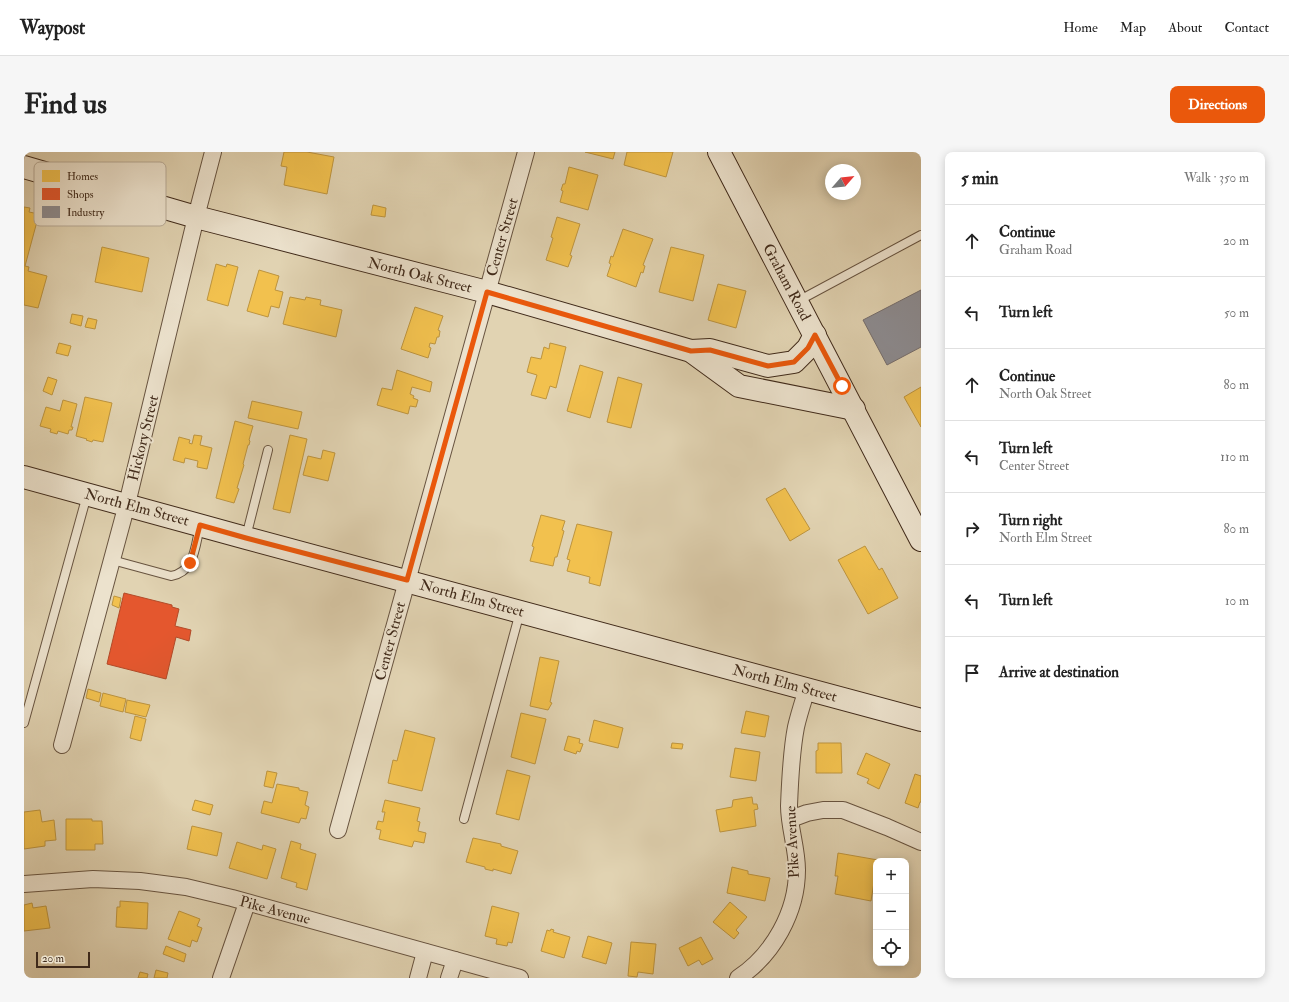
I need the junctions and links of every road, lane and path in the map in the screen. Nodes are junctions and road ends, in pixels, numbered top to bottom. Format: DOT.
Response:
graph roads {
  1 [pos="213,152"];
  2 [pos="526,152"];
  3 [pos="719,152"];
  4 [pos="24,167"];
  5 [pos="34,170"];
  6 [pos="166,208"];
  7 [pos="196,217"];
  8 [pos="921,235"];
  9 [pos="487,292"];
  10 [pos="797,301"];
  11 [pos="815,335"];
  12 [pos="691,351"];
  13 [pos="854,409"];
  14 [pos="268,450"];
  15 [pos="24,477"];
  16 [pos="87,494"];
  17 [pos="127,504"];
  18 [pos="200,525"];
  19 [pos="246,538"];
  20 [pos="921,540"];
  21 [pos="112,560"];
  22 [pos="407,580"];
  23 [pos="521,611"];
  24 [pos="806,689"];
  25 [pos="921,720"];
  26 [pos="24,723"];
  27 [pos="62,745"];
  28 [pos="464,819"];
  29 [pos="791,819"];
  30 [pos="338,830"];
  31 [pos="921,842"];
  32 [pos="24,884"];
  33 [pos="246,902"];
  34 [pos="425,952"];
  35 [pos="455,960"];
  36 [pos="221,978"];
  37 [pos="418,978"];
  38 [pos="449,978"];
  39 [pos="520,978"];
  40 [pos="738,978"];
  1 -- 7 [label="street, Hickory Street"];
  2 -- 9 [label="street, Center Street"];
  3 -- 10 [label="main road, Graham Road"];
  4 -- 5 [label="main road, North Oak Street"];
  6 -- 7 [label="main road, North Oak Street"];
  7 -- 9 [label="main road, North Oak Street"];
  7 -- 17 [label="street, Hickory Street"];
  8 -- 10 [label="lane"];
  9 -- 12 [label="main road, North Oak Street"];
  9 -- 22 [label="street, Center Street"];
  10 -- 11 [label="main road, Graham Road"];
  11 -- 12 [label="main road"];
  11 -- 13 [label="main road, Graham Road"];
  12 -- 13 [label="main road, North Oak Street"];
  13 -- 20 [label="main road, Graham Road"];
  14 -- 19 [label="lane"];
  15 -- 16 [label="main road, North Elm Street"];
  16 -- 17 [label="main road, North Elm Street"];
  16 -- 26 [label="lane"];
  17 -- 18 [label="main road, North Elm Street"];
  17 -- 21 [label="street, Hickory Street"];
  18 -- 19 [label="main road, North Elm Street"];
  18 -- 21 [label="lane"];
  19 -- 22 [label="main road, North Elm Street"];
  21 -- 27 [label="street, Hickory Street"];
  22 -- 23 [label="main road, North Elm Street"];
  22 -- 30 [label="street, Center Street"];
  23 -- 24 [label="main road, North Elm Street"];
  23 -- 28 [label="lane"];
  24 -- 25 [label="main road, North Elm Street"];
  24 -- 29 [label="street, Pike Avenue"];
  29 -- 31 [label="street"];
  29 -- 40 [label="street, Pike Avenue"];
  32 -- 33 [label="street, Pike Avenue"];
  33 -- 34 [label="street, Pike Avenue"];
  33 -- 36 [label="street"];
  34 -- 35 [label="street, Pike Avenue"];
  34 -- 37 [label="street"];
  35 -- 38 [label="street"];
  35 -- 39 [label="street, Pike Avenue"];
}
